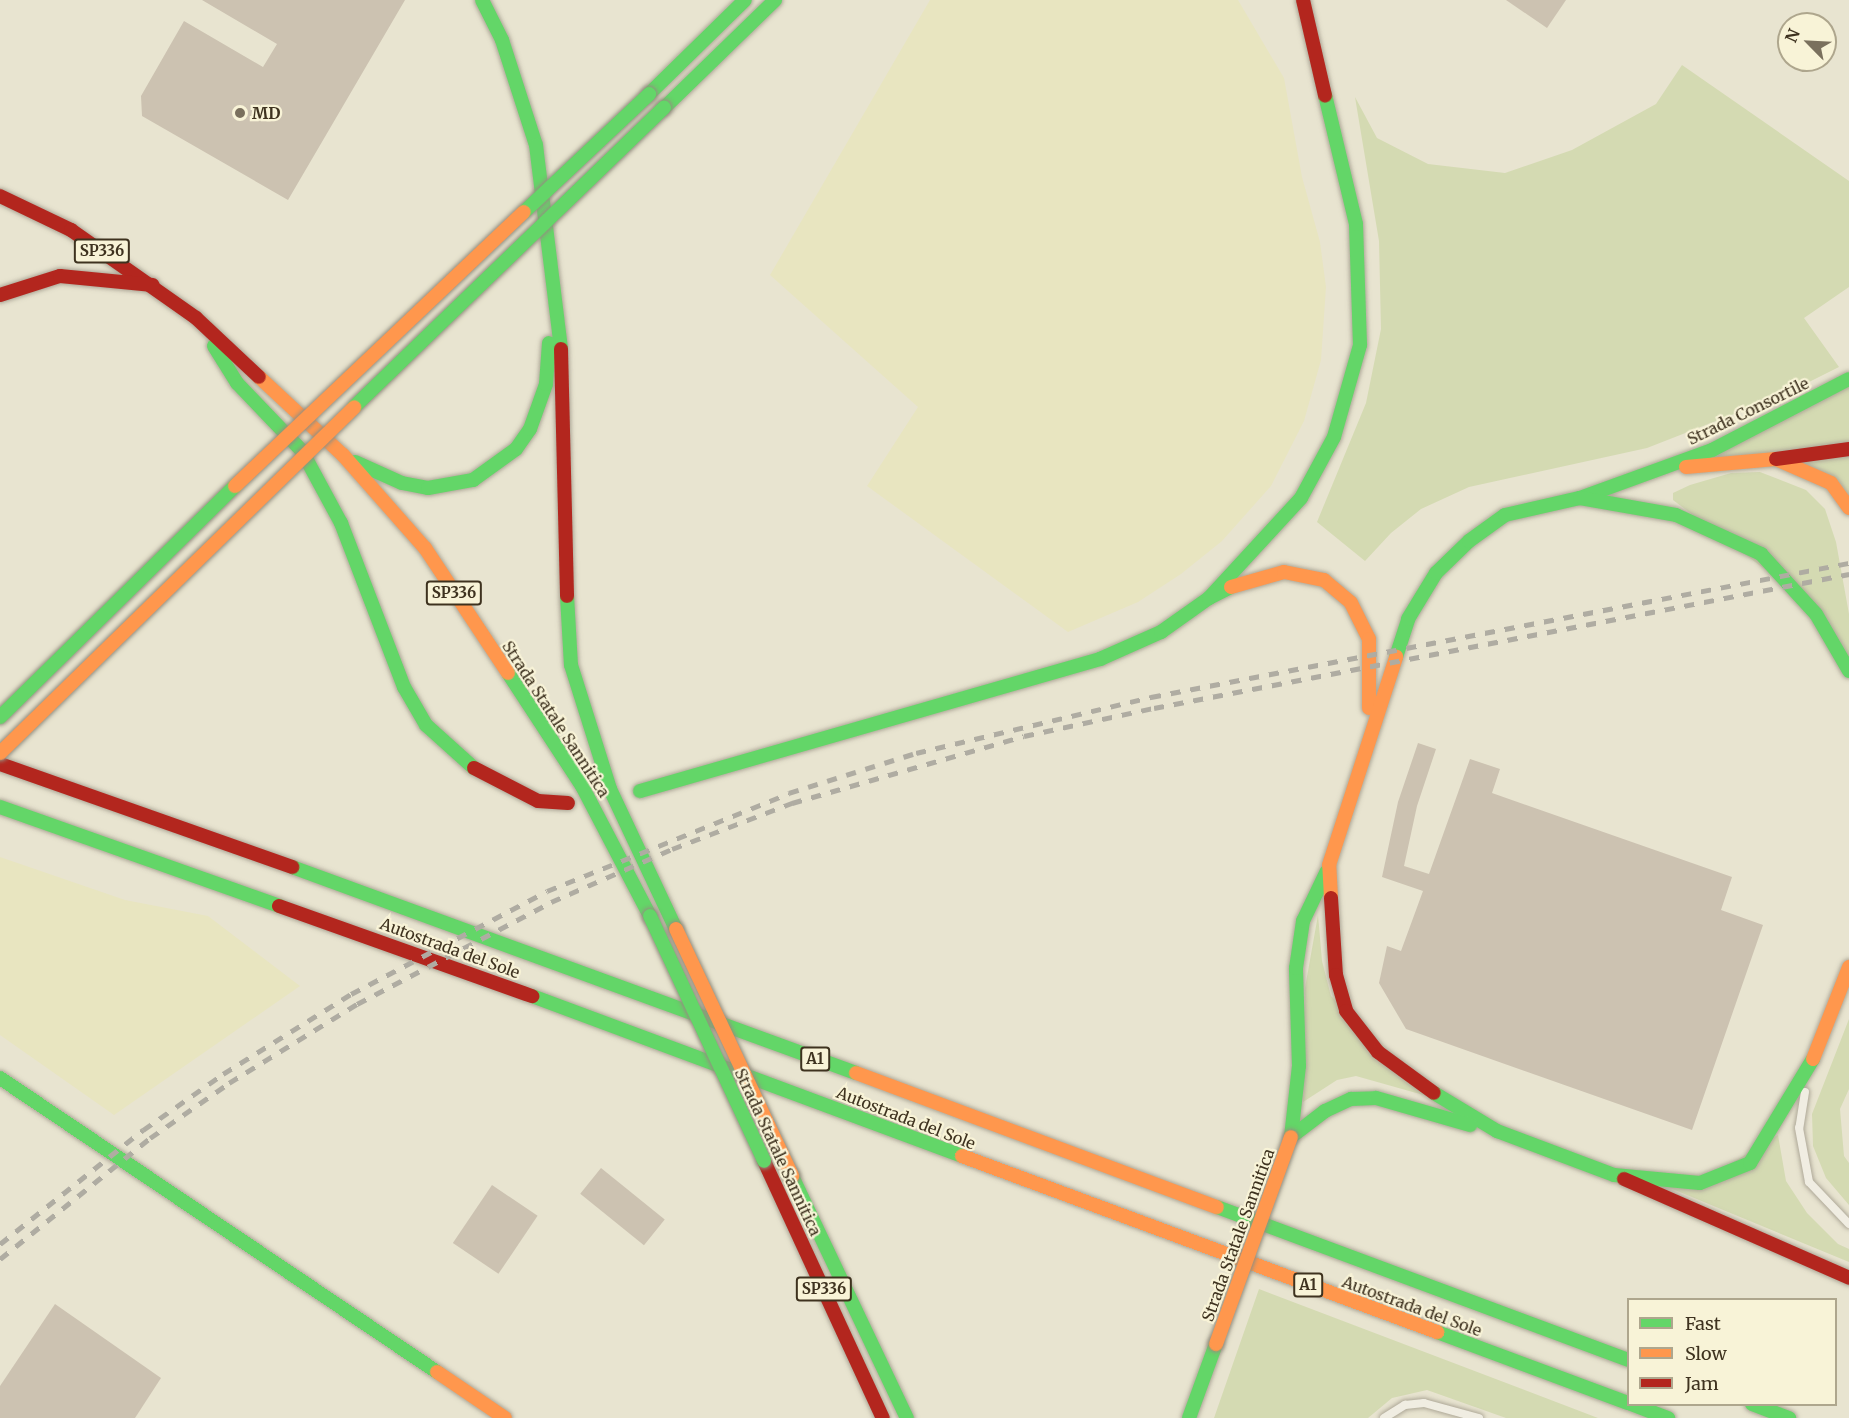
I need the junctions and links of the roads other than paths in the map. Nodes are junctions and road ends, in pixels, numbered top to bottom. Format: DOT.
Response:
graph roads {
  1 [pos="482,0"];
  2 [pos="745,0"];
  3 [pos="776,0"];
  4 [pos="1303,0"];
  5 [pos="0,196"];
  6 [pos="555,277"];
  7 [pos="153,285"];
  8 [pos="0,295"];
  9 [pos="196,318"];
  10 [pos="1849,379"];
  11 [pos="1849,449"];
  12 [pos="342,455"];
  13 [pos="1776,459"];
  14 [pos="1660,469"];
  15 [pos="1580,498"];
  16 [pos="1849,508"];
  17 [pos="1209,598"];
  18 [pos="1849,671"];
  19 [pos="0,717"];
  20 [pos="0,753"];
  21 [pos="0,764"];
  22 [pos="1360,766"];
  23 [pos="640,791"];
  24 [pos="568,803"];
  25 [pos="0,807"];
  26 [pos="1329,865"];
  27 [pos="1849,967"];
  28 [pos="1809,1069"];
  29 [pos="0,1078"];
  30 [pos="13,1105"];
  31 [pos="1497,1131"];
  32 [pos="1291,1137"];
  33 [pos="89,1139"];
  34 [pos="1614,1175"];
  35 [pos="1849,1224"];
  36 [pos="1849,1278"];
  37 [pos="1627,1359"];
  38 [pos="1627,1403"];
  39 [pos="1635,1406"];
  40 [pos="1757,1406"];
  41 [pos="1477,1417"];
  42 [pos="505,1418"];
  43 [pos="883,1418"];
  44 [pos="907,1418"];
  45 [pos="1189,1418"];
  46 [pos="1384,1418"];
  47 [pos="1668,1418"];
  48 [pos="1789,1418"];
  1 -- 6 [label="main road"];
  2 -- 19 [label="main road, bridge"];
  3 -- 20 [label="main road, bridge"];
  4 -- 17 [label="main road"];
  5 -- 7 [label="main road, Strada Statale Sannitica / SP336"];
  6 -- 12 [label="main road, SP336"];
  6 -- 44 [label="main road, Strada Statale Sannitica / SP336, bridge"];
  7 -- 8 [label="main road"];
  7 -- 9 [label="main road, Strada Statale Sannitica / SP336"];
  9 -- 12 [label="main road, Strada Statale Sannitica / SP336"];
  9 -- 24 [label="main road"];
  10 -- 14 [label="main road, Strada Consortile"];
  11 -- 13 [label="main road"];
  12 -- 43 [label="main road, Strada Statale Sannitica / SP336, bridge"];
  13 -- 14 [label="main road"];
  13 -- 16 [label="main road"];
  14 -- 15 [label="main road"];
  15 -- 18 [label="main road"];
  15 -- 22 [label="main road, Strada Statale Sannitica"];
  17 -- 22 [label="main road"];
  17 -- 23 [label="main road"];
  21 -- 37 [label="main road, Autostrada del Sole / A1"];
  22 -- 26 [label="main road, Strada Statale Sannitica"];
  25 -- 38 [label="main road, Autostrada del Sole / A1"];
  26 -- 31 [label="main road, Strada Statale Sannitica"];
  26 -- 32 [label="main road"];
  27 -- 28 [label="main road, Strada Statale Sannitica"];
  28 -- 34 [label="main road, Strada Statale Sannitica"];
  28 -- 35 [label="lane"];
  29 -- 33 [label="main road"];
  30 -- 33 [label="main road"];
  31 -- 32 [label="main road, Strada Statale Sannitica"];
  31 -- 34 [label="main road, Strada Statale Sannitica"];
  32 -- 45 [label="main road, Strada Statale Sannitica, bridge"];
  33 -- 42 [label="main road"];
  34 -- 36 [label="main road"];
  39 -- 47 [label="main road, Autostrada del Sole / A1"];
  40 -- 48 [label="main road"];
  41 -- 46 [label="lane"];
}
